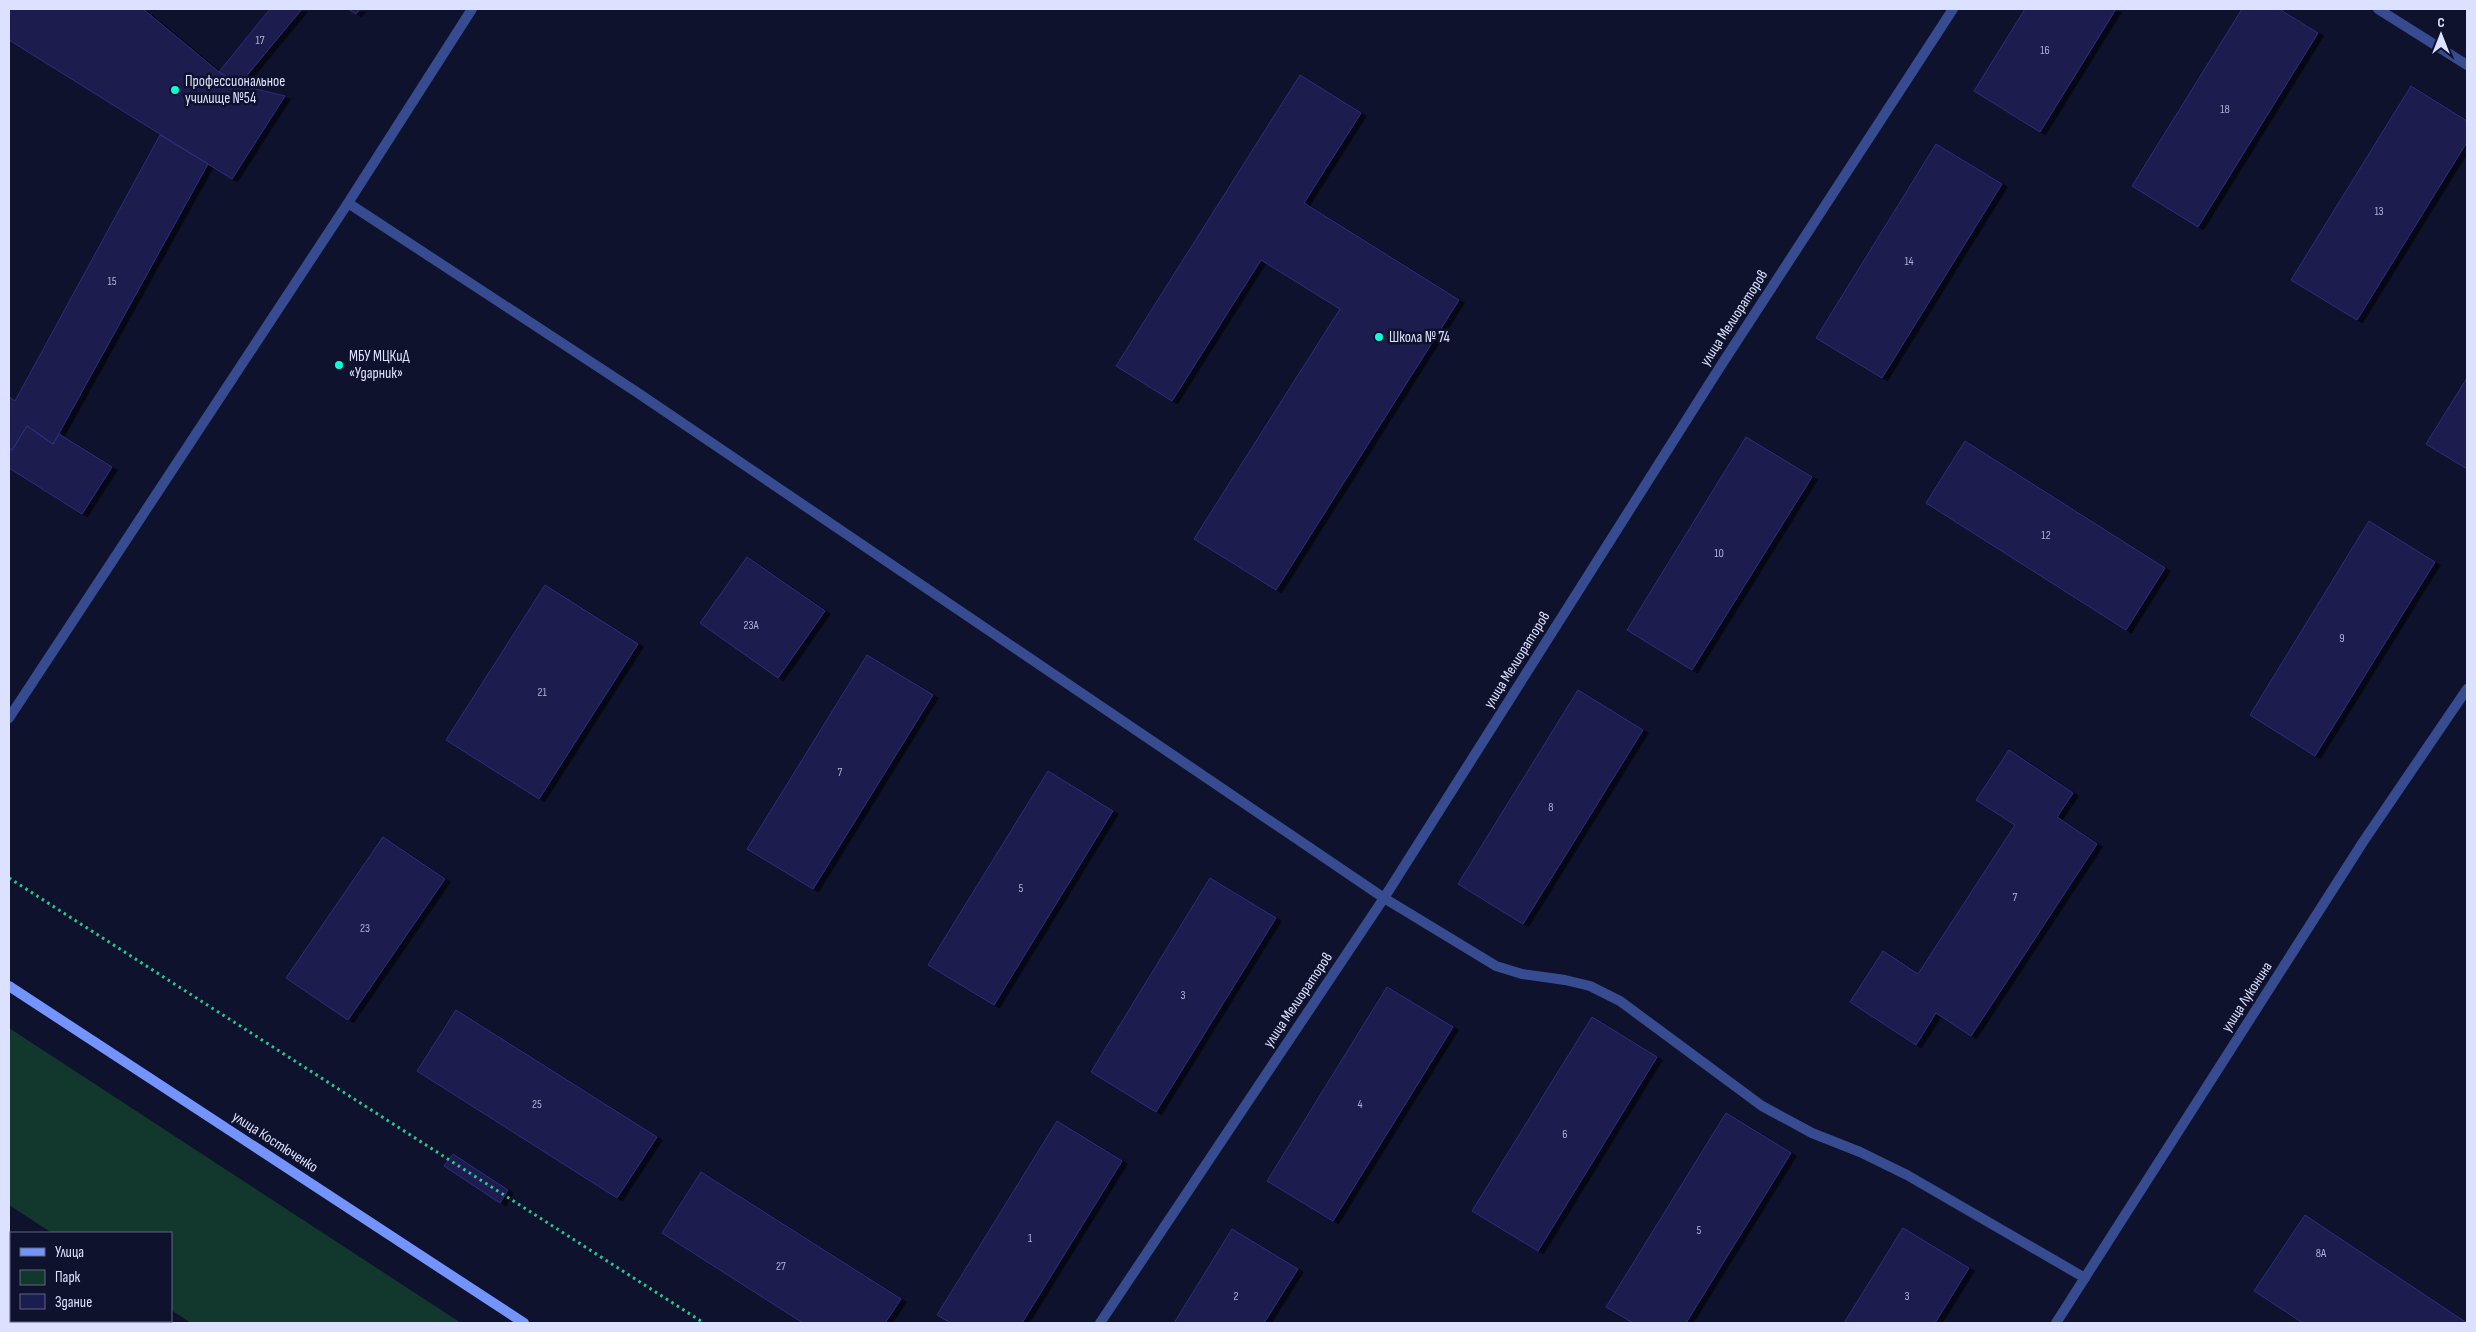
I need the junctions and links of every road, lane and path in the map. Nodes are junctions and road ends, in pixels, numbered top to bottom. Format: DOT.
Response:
graph roads {
  1 [pos="472,9"];
  2 [pos="1953,9"];
  3 [pos="2378,9"];
  4 [pos="2467,65"];
  5 [pos="348,203"];
  6 [pos="2467,689"];
  7 [pos="9,718"];
  8 [pos="9,878"];
  9 [pos="1384,898"];
  10 [pos="9,986"];
  11 [pos="2085,1278"];
  12 [pos="524,1323"];
  13 [pos="704,1323"];
  14 [pos="1100,1323"];
  15 [pos="2056,1323"];
  1 -- 5 [label="street"];
  2 -- 9 [label="street, улица Мелиораторов"];
  3 -- 4 [label="street"];
  5 -- 7 [label="street"];
  5 -- 9 [label="street"];
  6 -- 11 [label="street, улица Луконина"];
  8 -- 13 [label="path"];
  9 -- 11 [label="street"];
  9 -- 14 [label="street, улица Мелиораторов"];
  10 -- 12 [label="street, улица Костюченко"];
  11 -- 15 [label="street, улица Луконина"];
}
